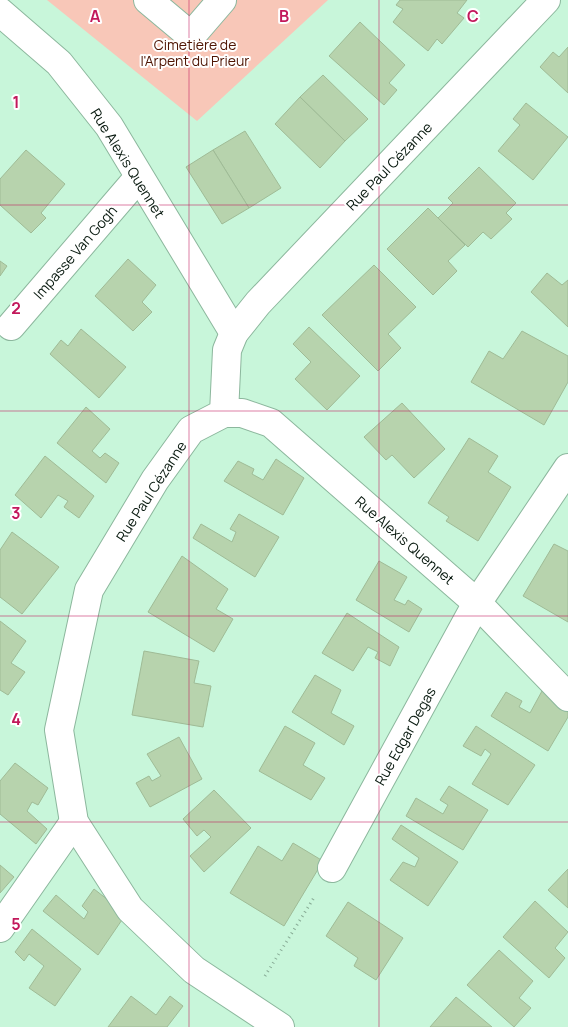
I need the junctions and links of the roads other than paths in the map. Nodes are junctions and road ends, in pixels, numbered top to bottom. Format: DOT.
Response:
graph roads {
  1 [pos="148,0"];
  2 [pos="222,0"];
  3 [pos="546,0"];
  4 [pos="0,12"];
  5 [pos="138,178"];
  6 [pos="11,326"];
  7 [pos="234,333"];
  8 [pos="224,413"];
  9 [pos="568,468"];
  10 [pos="478,603"];
  11 [pos="568,698"];
  12 [pos="74,822"];
  13 [pos="332,868"];
  14 [pos="0,928"];
  15 [pos="280,1027"];
  1 -- 2 [label="street"];
  3 -- 7 [label="street, Rue Paul Cézanne"];
  4 -- 5 [label="street, Rue Alexis Quennet"];
  5 -- 6 [label="street, Impasse Van Gogh"];
  5 -- 7 [label="street, Rue Alexis Quennet"];
  7 -- 8 [label="street, Rue Paul Cézanne"];
  8 -- 10 [label="street, Rue Alexis Quennet"];
  8 -- 12 [label="street, Rue Paul Cézanne"];
  9 -- 10 [label="street, Rue Edgar Degas"];
  10 -- 11 [label="street, Rue Alexis Quennet"];
  10 -- 13 [label="street, Rue Edgar Degas"];
  12 -- 14 [label="street"];
  12 -- 15 [label="street, Rue Paul Cézanne"];
}
